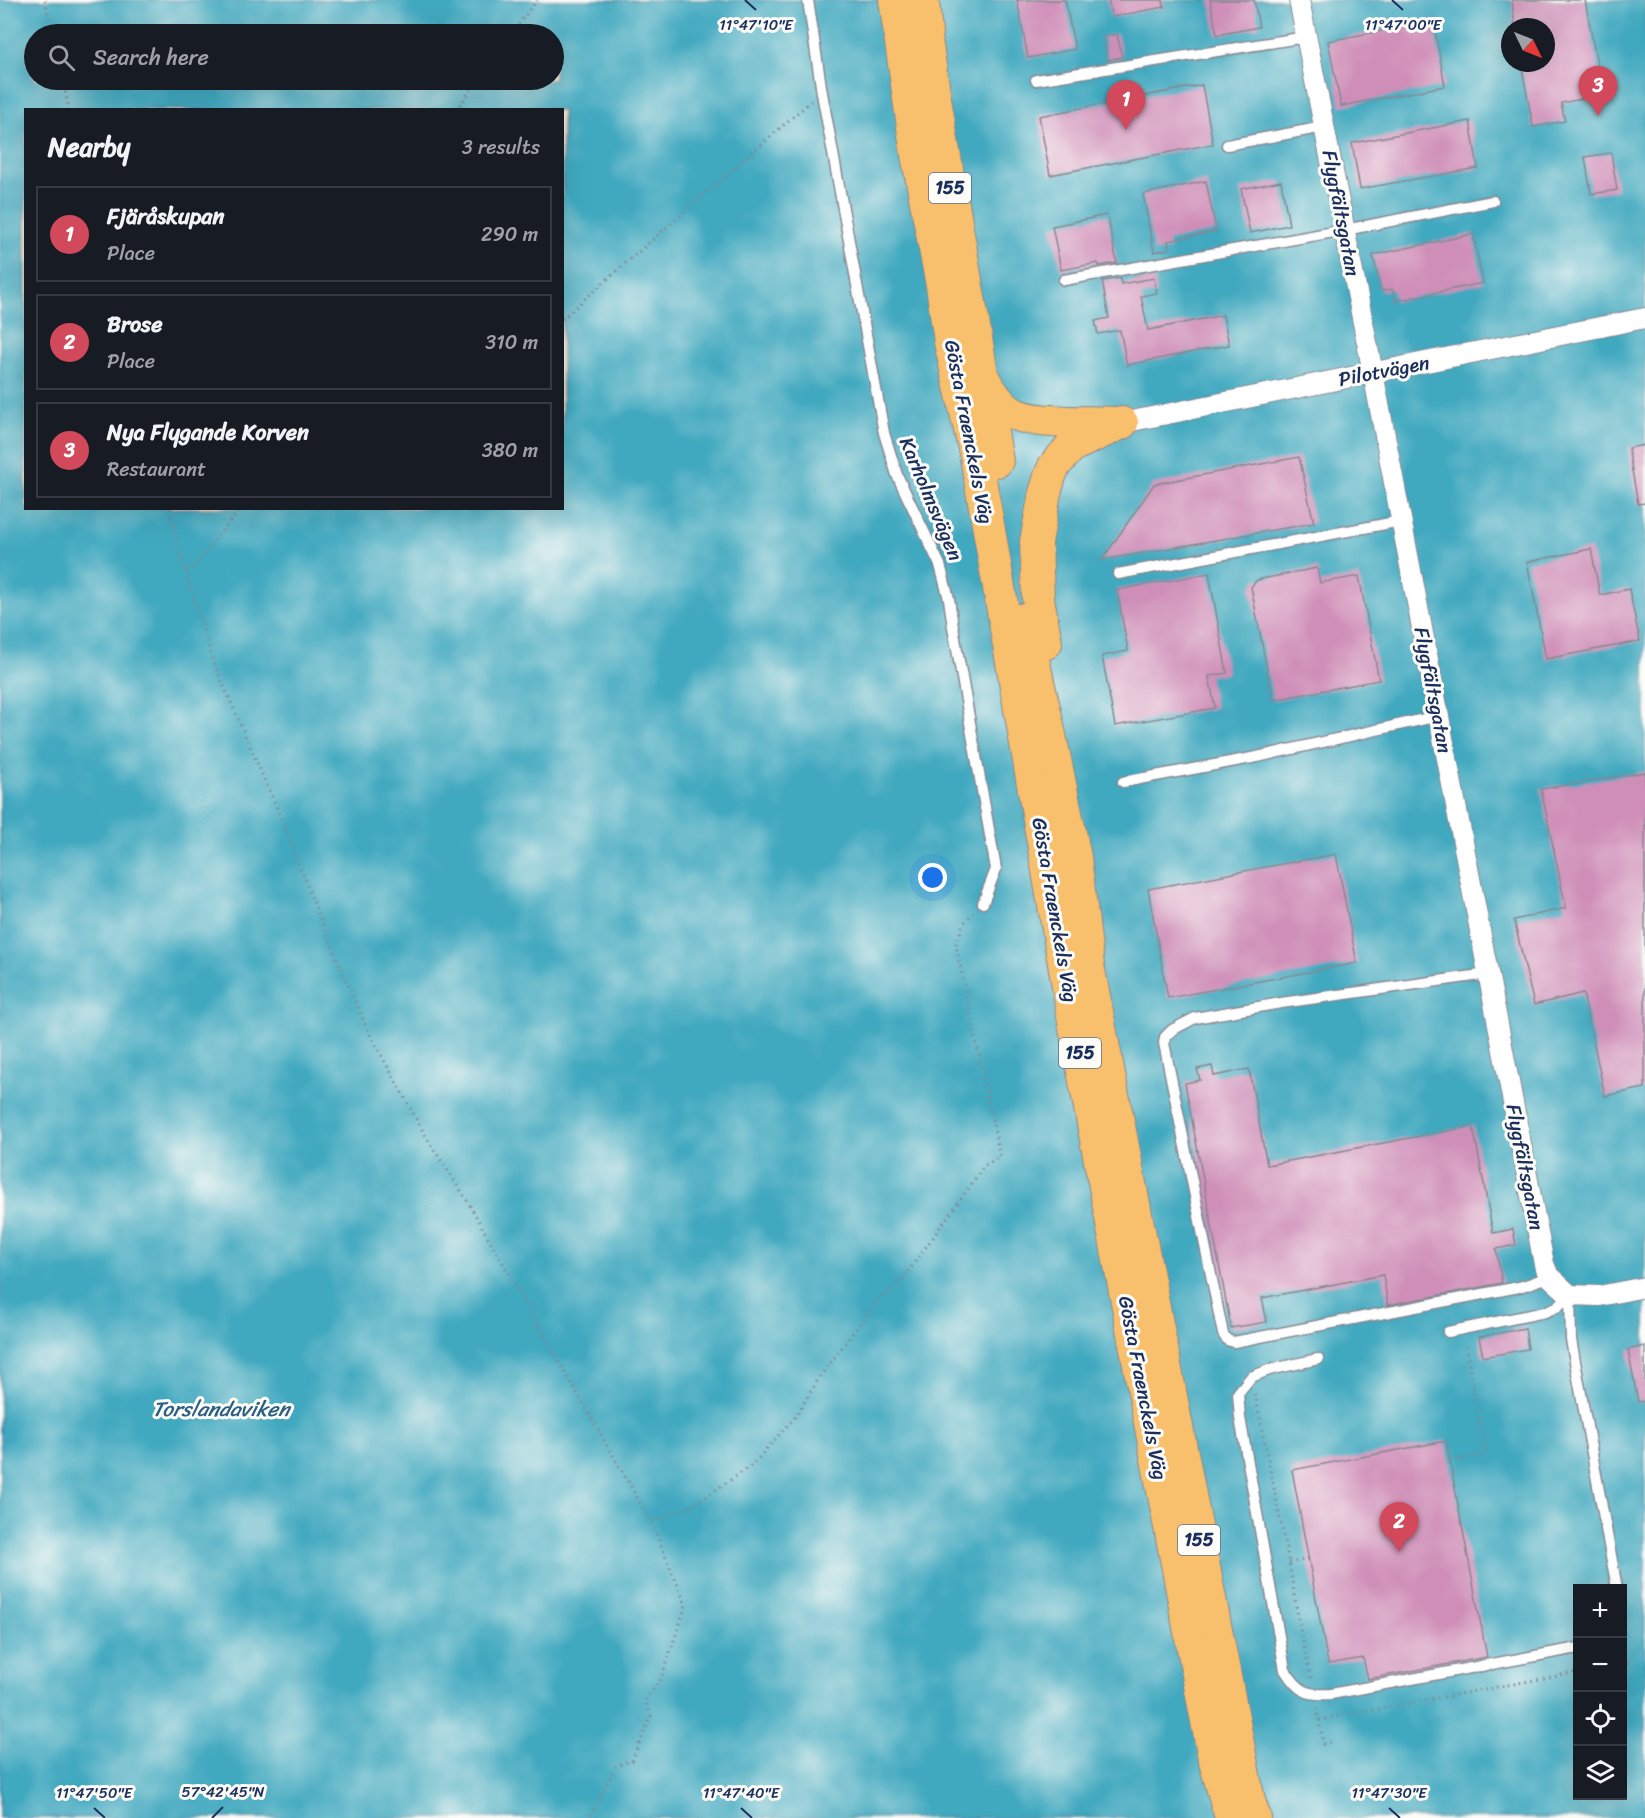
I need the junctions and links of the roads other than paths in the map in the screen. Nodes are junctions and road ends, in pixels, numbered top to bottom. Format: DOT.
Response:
graph roads {
  1 [pos="808,0"];
  2 [pos="895,0"];
  3 [pos="922,0"];
  4 [pos="1299,0"];
  5 [pos="1306,37"];
  6 [pos="1036,80"];
  7 [pos="1324,127"];
  8 [pos="1227,145"];
  9 [pos="1494,201"];
  10 [pos="1345,230"];
  11 [pos="1065,280"];
  12 [pos="1645,318"];
  13 [pos="1373,373"];
  14 [pos="982,375"];
  15 [pos="1122,423"];
  16 [pos="1401,521"];
  17 [pos="1118,574"];
  18 [pos="1438,716"];
  19 [pos="1049,730"];
  20 [pos="1123,782"];
  21 [pos="983,903"];
  22 [pos="1488,974"];
  23 [pos="1549,1276"];
  24 [pos="1645,1287"];
  25 [pos="1570,1295"];
  26 [pos="1448,1332"];
  27 [pos="1318,1359"];
  28 [pos="1616,1584"];
  29 [pos="1573,1649"];
  30 [pos="1231,1818"];
  31 [pos="1255,1818"];
  1 -- 21 [label="lane, Karholmsvägen"];
  2 -- 30 [label="main road, Gösta Fraenckels Väg / 155"];
  3 -- 14 [label="main road, Gösta Fraenckels Väg / 155"];
  4 -- 5 [label="street, Flygfältsgatan"];
  5 -- 6 [label="lane"];
  5 -- 7 [label="street, Flygfältsgatan"];
  7 -- 8 [label="lane"];
  7 -- 10 [label="street, Flygfältsgatan"];
  9 -- 10 [label="lane"];
  10 -- 11 [label="lane"];
  10 -- 13 [label="street, Flygfältsgatan"];
  12 -- 13 [label="street, Pilotvägen"];
  13 -- 15 [label="street, Pilotvägen"];
  13 -- 16 [label="street, Flygfältsgatan"];
  14 -- 15 [label="main road"];
  14 -- 19 [label="main road, Gösta Fraenckels Väg / 155"];
  15 -- 19 [label="main road"];
  16 -- 17 [label="lane"];
  16 -- 18 [label="street, Flygfältsgatan"];
  18 -- 20 [label="lane"];
  18 -- 22 [label="street, Flygfältsgatan"];
  19 -- 31 [label="main road, Gösta Fraenckels Väg / 155"];
  22 -- 23 [label="street, Flygfältsgatan"];
  22 -- 23 [label="lane"];
  23 -- 25 [label="street"];
  24 -- 25 [label="street"];
  25 -- 26 [label="lane"];
  25 -- 28 [label="lane"];
  27 -- 29 [label="lane"];
}
